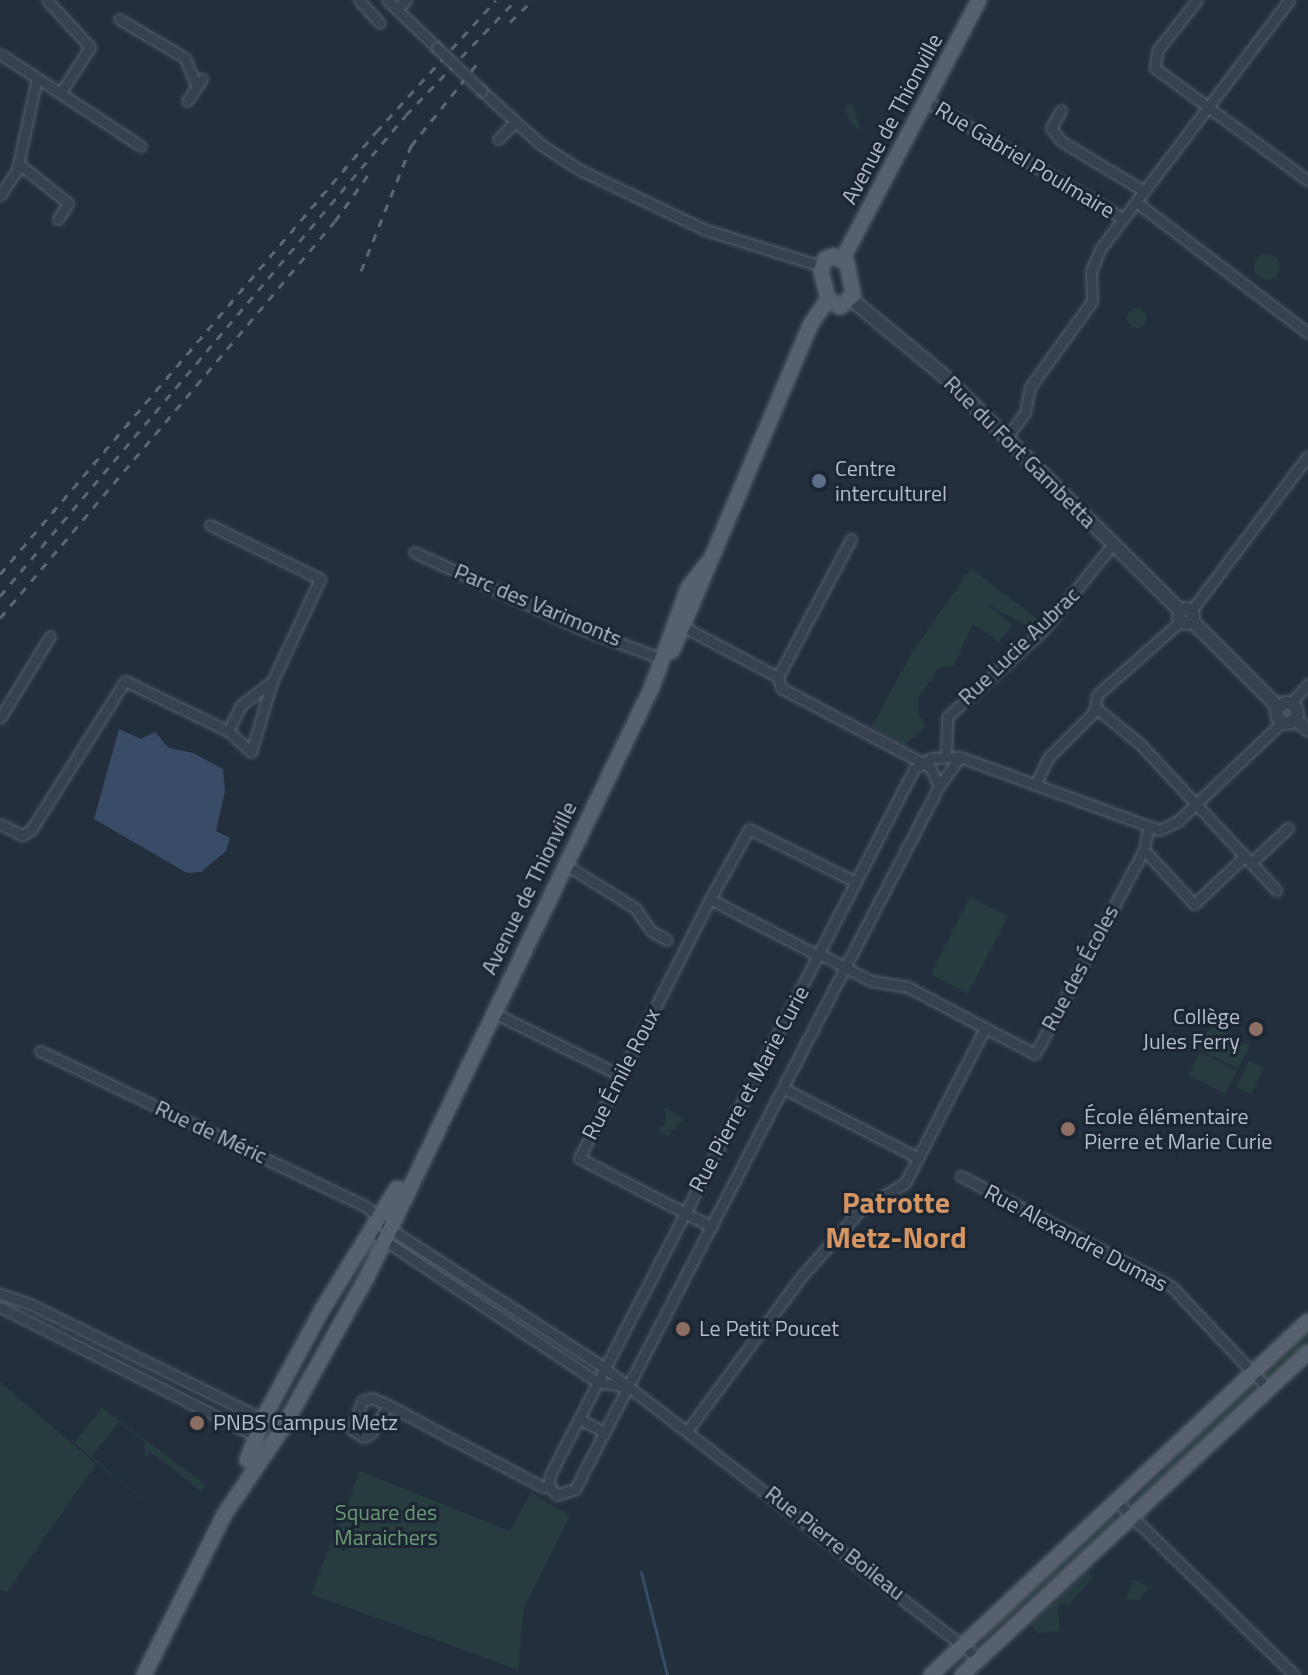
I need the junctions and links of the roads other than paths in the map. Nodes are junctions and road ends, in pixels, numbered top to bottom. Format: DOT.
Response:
graph roads {
  1 [pos="47,0"];
  2 [pos="359,0"];
  3 [pos="387,0"];
  4 [pos="406,0"];
  5 [pos="979,0"];
  6 [pos="1197,0"];
  7 [pos="1289,0"];
  8 [pos="397,9"];
  9 [pos="119,19"];
  10 [pos="380,23"];
  11 [pos="0,54"];
  12 [pos="37,78"];
  13 [pos="61,92"];
  14 [pos="187,101"];
  15 [pos="926,101"];
  16 [pos="1209,106"];
  17 [pos="1061,110"];
  18 [pos="515,122"];
  19 [pos="498,139"];
  20 [pos="141,146"];
  21 [pos="19,164"];
  22 [pos="1308,181"];
  23 [pos="1144,191"];
  24 [pos="0,195"];
  25 [pos="1136,202"];
  26 [pos="58,219"];
  27 [pos="1124,219"];
  28 [pos="843,258"];
  29 [pos="821,266"];
  30 [pos="828,299"];
  31 [pos="852,300"];
  32 [pos="1308,333"];
  33 [pos="1006,438"];
  34 [pos="1308,456"];
  35 [pos="210,525"];
  36 [pos="851,539"];
  37 [pos="1113,544"];
  38 [pos="414,552"];
  39 [pos="1186,616"];
  40 [pos="678,624"];
  41 [pos="50,636"];
  42 [pos="663,659"];
  43 [pos="778,677"];
  44 [pos="272,682"];
  45 [pos="1308,684"];
  46 [pos="1284,706"];
  47 [pos="1096,708"];
  48 [pos="0,718"];
  49 [pos="1288,720"];
  50 [pos="1308,730"];
  51 [pos="228,731"];
  52 [pos="946,755"];
  53 [pos="960,757"];
  54 [pos="922,762"];
  55 [pos="1035,785"];
  56 [pos="939,786"];
  57 [pos="1197,803"];
  58 [pos="0,824"];
  59 [pos="1288,828"];
  60 [pos="1148,829"];
  61 [pos="1144,850"];
  62 [pos="1248,860"];
  63 [pos="566,865"];
  64 [pos="856,882"];
  65 [pos="1276,890"];
  66 [pos="710,899"];
  67 [pos="667,940"];
  68 [pos="820,955"];
  69 [pos="847,968"];
  70 [pos="492,1012"];
  71 [pos="985,1028"];
  72 [pos="40,1051"];
  73 [pos="620,1075"];
  74 [pos="785,1089"];
  75 [pos="918,1158"];
  76 [pos="961,1176"];
  77 [pos="684,1212"];
  78 [pos="712,1227"];
  79 [pos="382,1232"];
  80 [pos="0,1294"];
  81 [pos="0,1307"];
  82 [pos="1308,1321"];
  83 [pos="1308,1352"];
  84 [pos="603,1367"];
  85 [pos="1253,1374"];
  86 [pos="598,1382"];
  87 [pos="628,1388"];
  88 [pos="1268,1389"];
  89 [pos="388,1405"];
  90 [pos="263,1419"];
  91 [pos="579,1419"];
  92 [pos="282,1429"];
  93 [pos="687,1431"];
  94 [pos="605,1432"];
  95 [pos="263,1440"];
  96 [pos="549,1486"];
  97 [pos="1116,1501"];
  98 [pos="1132,1517"];
  99 [pos="963,1644"];
  100 [pos="980,1659"];
  101 [pos="144,1675"];
  102 [pos="931,1675"];
  103 [pos="962,1675"];
  104 [pos="1294,1675"];
  1 -- 13 [label="street"];
  2 -- 10 [label="street"];
  3 -- 8 [label="street"];
  4 -- 8 [label="street"];
  5 -- 15 [label="main road, Avenue de Thionville"];
  6 -- 16 [label="street"];
  7 -- 16 [label="street"];
  8 -- 18 [label="street, bridge"];
  9 -- 14 [label="street"];
  11 -- 12 [label="street"];
  12 -- 13 [label="street"];
  12 -- 21 [label="street"];
  13 -- 20 [label="street"];
  15 -- 27 [label="street, Rue Gabriel Poulmaire"];
  15 -- 28 [label="main road, Avenue de Thionville"];
  16 -- 22 [label="street"];
  16 -- 23 [label="street"];
  17 -- 23 [label="street"];
  18 -- 19 [label="street"];
  18 -- 29 [label="street"];
  21 -- 24 [label="street"];
  21 -- 26 [label="street"];
  23 -- 25 [label="street"];
  25 -- 27 [label="street"];
  25 -- 32 [label="street, Rue Gabriel Poulmaire"];
  27 -- 33 [label="street"];
  28 -- 29 [label="main road"];
  28 -- 31 [label="main road"];
  29 -- 30 [label="main road"];
  30 -- 31 [label="main road"];
  30 -- 40 [label="main road, Avenue de Thionville"];
  31 -- 33 [label="street, Rue du Fort Gambetta"];
  33 -- 37 [label="street, Rue du Fort Gambetta"];
  34 -- 39 [label="street"];
  35 -- 44 [label="street"];
  36 -- 43 [label="street"];
  37 -- 39 [label="street, Rue du Fort Gambetta"];
  37 -- 52 [label="street, Rue Lucie Aubrac"];
  38 -- 42 [label="street, Parc des Varimonts"];
  39 -- 46 [label="street, Rue du Fort Gambetta"];
  39 -- 47 [label="street"];
  40 -- 42 [label="main road, Avenue de Thionville"];
  40 -- 43 [label="street"];
  41 -- 48 [label="street"];
  42 -- 63 [label="main road, Avenue de Thionville"];
  43 -- 54 [label="street"];
  44 -- 51 [label="street"];
  44 -- 51 [label="street"];
  45 -- 46 [label="street"];
  46 -- 49 [label="street"];
  47 -- 55 [label="street"];
  47 -- 57 [label="street"];
  49 -- 50 [label="street"];
  49 -- 57 [label="street"];
  51 -- 58 [label="street"];
  52 -- 53 [label="street"];
  52 -- 54 [label="street"];
  53 -- 55 [label="street"];
  53 -- 56 [label="street, Rue Pierre et Marie Curie"];
  54 -- 56 [label="street"];
  54 -- 64 [label="street, Rue Pierre et Marie Curie"];
  55 -- 60 [label="street"];
  56 -- 69 [label="street, Rue Pierre et Marie Curie"];
  57 -- 60 [label="street"];
  57 -- 62 [label="street"];
  59 -- 62 [label="street"];
  60 -- 61 [label="street, Rue des Écoles"];
  61 -- 62 [label="street"];
  61 -- 71 [label="street, Rue des Écoles"];
  62 -- 65 [label="street"];
  63 -- 67 [label="street"];
  63 -- 70 [label="main road, Avenue de Thionville"];
  64 -- 66 [label="street, Rue Émile Roux"];
  64 -- 68 [label="street, Rue Pierre et Marie Curie"];
  66 -- 68 [label="street"];
  66 -- 73 [label="street, Rue Émile Roux"];
  68 -- 69 [label="street"];
  68 -- 77 [label="street, Rue Pierre et Marie Curie"];
  69 -- 71 [label="street"];
  69 -- 74 [label="street, Rue Pierre et Marie Curie"];
  70 -- 73 [label="street"];
  70 -- 79 [label="main road, Avenue de Thionville"];
  71 -- 75 [label="street"];
  72 -- 79 [label="street, Rue de Méric"];
  73 -- 77 [label="street, Rue Émile Roux"];
  74 -- 75 [label="street"];
  74 -- 78 [label="street, Rue Pierre et Marie Curie"];
  75 -- 93 [label="street"];
  76 -- 85 [label="street, Rue Alexandre Dumas"];
  77 -- 78 [label="street, Rue Émile Roux"];
  77 -- 84 [label="street, Rue Pierre et Marie Curie"];
  78 -- 87 [label="street, Rue Pierre et Marie Curie"];
  79 -- 84 [label="street, Rue Pierre Boileau"];
  79 -- 86 [label="street, Rue Pierre Boileau"];
  79 -- 90 [label="main road, Avenue de Thionville"];
  79 -- 92 [label="main road, Avenue de Thionville"];
  80 -- 90 [label="street"];
  81 -- 95 [label="street"];
  82 -- 85 [label="main road"];
  83 -- 88 [label="main road"];
  84 -- 86 [label="street, Rue Pierre et Marie Curie"];
  84 -- 87 [label="street, Rue Pierre Boileau"];
  85 -- 88 [label="street, Rue Alexandre Dumas"];
  85 -- 97 [label="main road"];
  86 -- 87 [label="street, Rue Pierre Boileau"];
  86 -- 91 [label="street, Rue Pierre et Marie Curie"];
  87 -- 93 [label="street, Rue Pierre Boileau"];
  87 -- 94 [label="street, Rue Pierre et Marie Curie"];
  88 -- 98 [label="main road"];
  89 -- 89 [label="street"];
  89 -- 96 [label="street"];
  90 -- 92 [label="main road"];
  90 -- 95 [label="main road, Avenue de Thionville"];
  91 -- 94 [label="street"];
  91 -- 96 [label="street, Rue Pierre et Marie Curie"];
  92 -- 95 [label="main road, Avenue de Thionville"];
  93 -- 99 [label="street, Rue Pierre Boileau"];
  94 -- 96 [label="street, Rue Pierre et Marie Curie"];
  95 -- 101 [label="main road, Avenue de Thionville"];
  97 -- 98 [label="street"];
  97 -- 99 [label="main road"];
  98 -- 100 [label="main road"];
  98 -- 104 [label="street"];
  99 -- 100 [label="street, Rue Pierre Boileau"];
  99 -- 102 [label="main road"];
  100 -- 103 [label="main road"];
}
